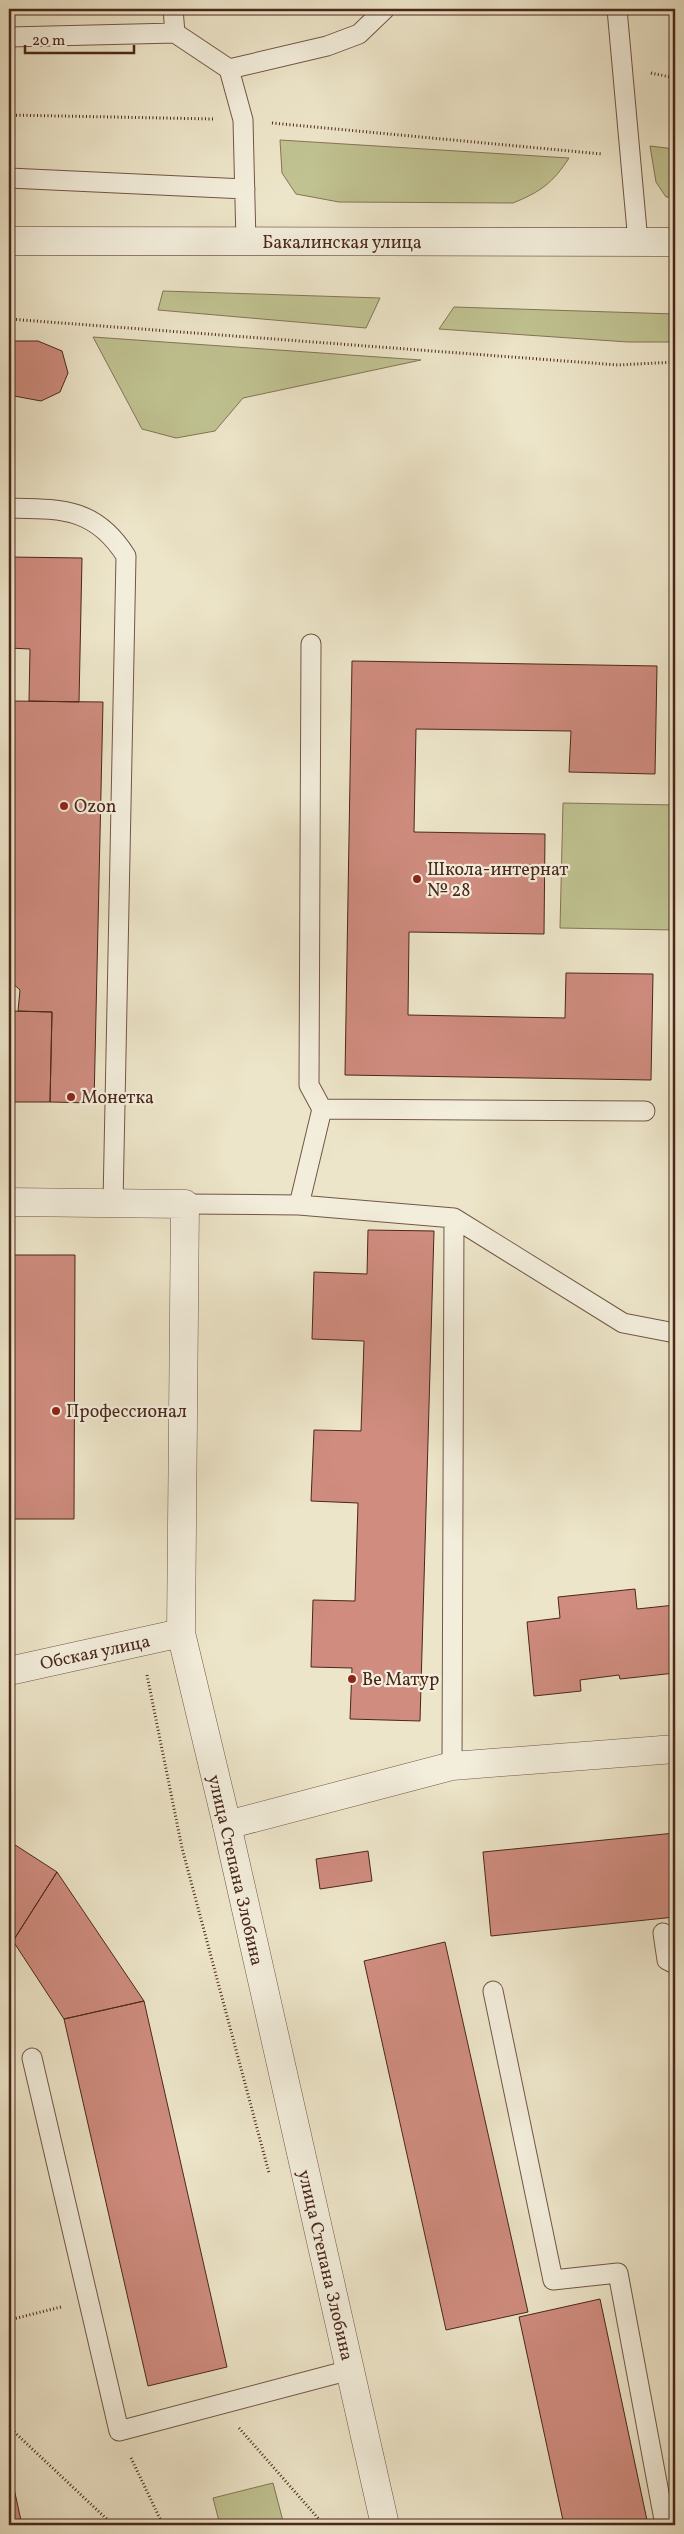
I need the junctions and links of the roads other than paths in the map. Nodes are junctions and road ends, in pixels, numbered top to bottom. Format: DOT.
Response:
graph roads {
  1 [pos="173,9"];
  2 [pos="385,9"];
  3 [pos="617,9"];
  4 [pos="175,33"];
  5 [pos="9,37"];
  6 [pos="229,69"];
  7 [pos="9,178"];
  8 [pos="245,189"];
  9 [pos="9,242"];
  10 [pos="246,242"];
  11 [pos="638,242"];
  12 [pos="675,242"];
  13 [pos="9,508"];
  14 [pos="311,644"];
  15 [pos="322,1109"];
  16 [pos="644,1111"];
  17 [pos="9,1202"];
  18 [pos="113,1203"];
  19 [pos="185,1204"];
  20 [pos="299,1206"];
  21 [pos="454,1218"];
  22 [pos="675,1333"];
  23 [pos="181,1634"];
  24 [pos="9,1671"];
  25 [pos="675,1748"];
  26 [pos="452,1766"];
  27 [pos="226,1825"];
  28 [pos="663,1933"];
  29 [pos="675,1964"];
  30 [pos="493,1991"];
  31 [pos="32,2058"];
  32 [pos="350,2370"];
  33 [pos="385,2525"];
  34 [pos="665,2525"];
  1 -- 4 [label="lane"];
  2 -- 6 [label="lane"];
  3 -- 11 [label="lane"];
  4 -- 5 [label="lane"];
  4 -- 6 [label="lane"];
  6 -- 8 [label="lane"];
  7 -- 8 [label="lane"];
  8 -- 10 [label="lane"];
  9 -- 10 [label="street, Бакалинская улица"];
  10 -- 11 [label="street, Бакалинская улица"];
  11 -- 12 [label="street, Бакалинская улица"];
  13 -- 18 [label="lane"];
  14 -- 15 [label="lane"];
  15 -- 16 [label="lane"];
  15 -- 20 [label="lane"];
  17 -- 18 [label="street"];
  18 -- 19 [label="street"];
  19 -- 20 [label="lane"];
  19 -- 23 [label="street, улица Степана Злобина"];
  20 -- 21 [label="lane"];
  21 -- 22 [label="lane"];
  21 -- 26 [label="lane"];
  23 -- 24 [label="street, Обская улица"];
  23 -- 27 [label="street, улица Степана Злобина"];
  25 -- 26 [label="street"];
  26 -- 27 [label="street"];
  27 -- 32 [label="street, улица Степана Злобина"];
  28 -- 29 [label="lane"];
  30 -- 34 [label="lane"];
  31 -- 32 [label="lane"];
  32 -- 33 [label="street, улица Степана Злобина"];
}
